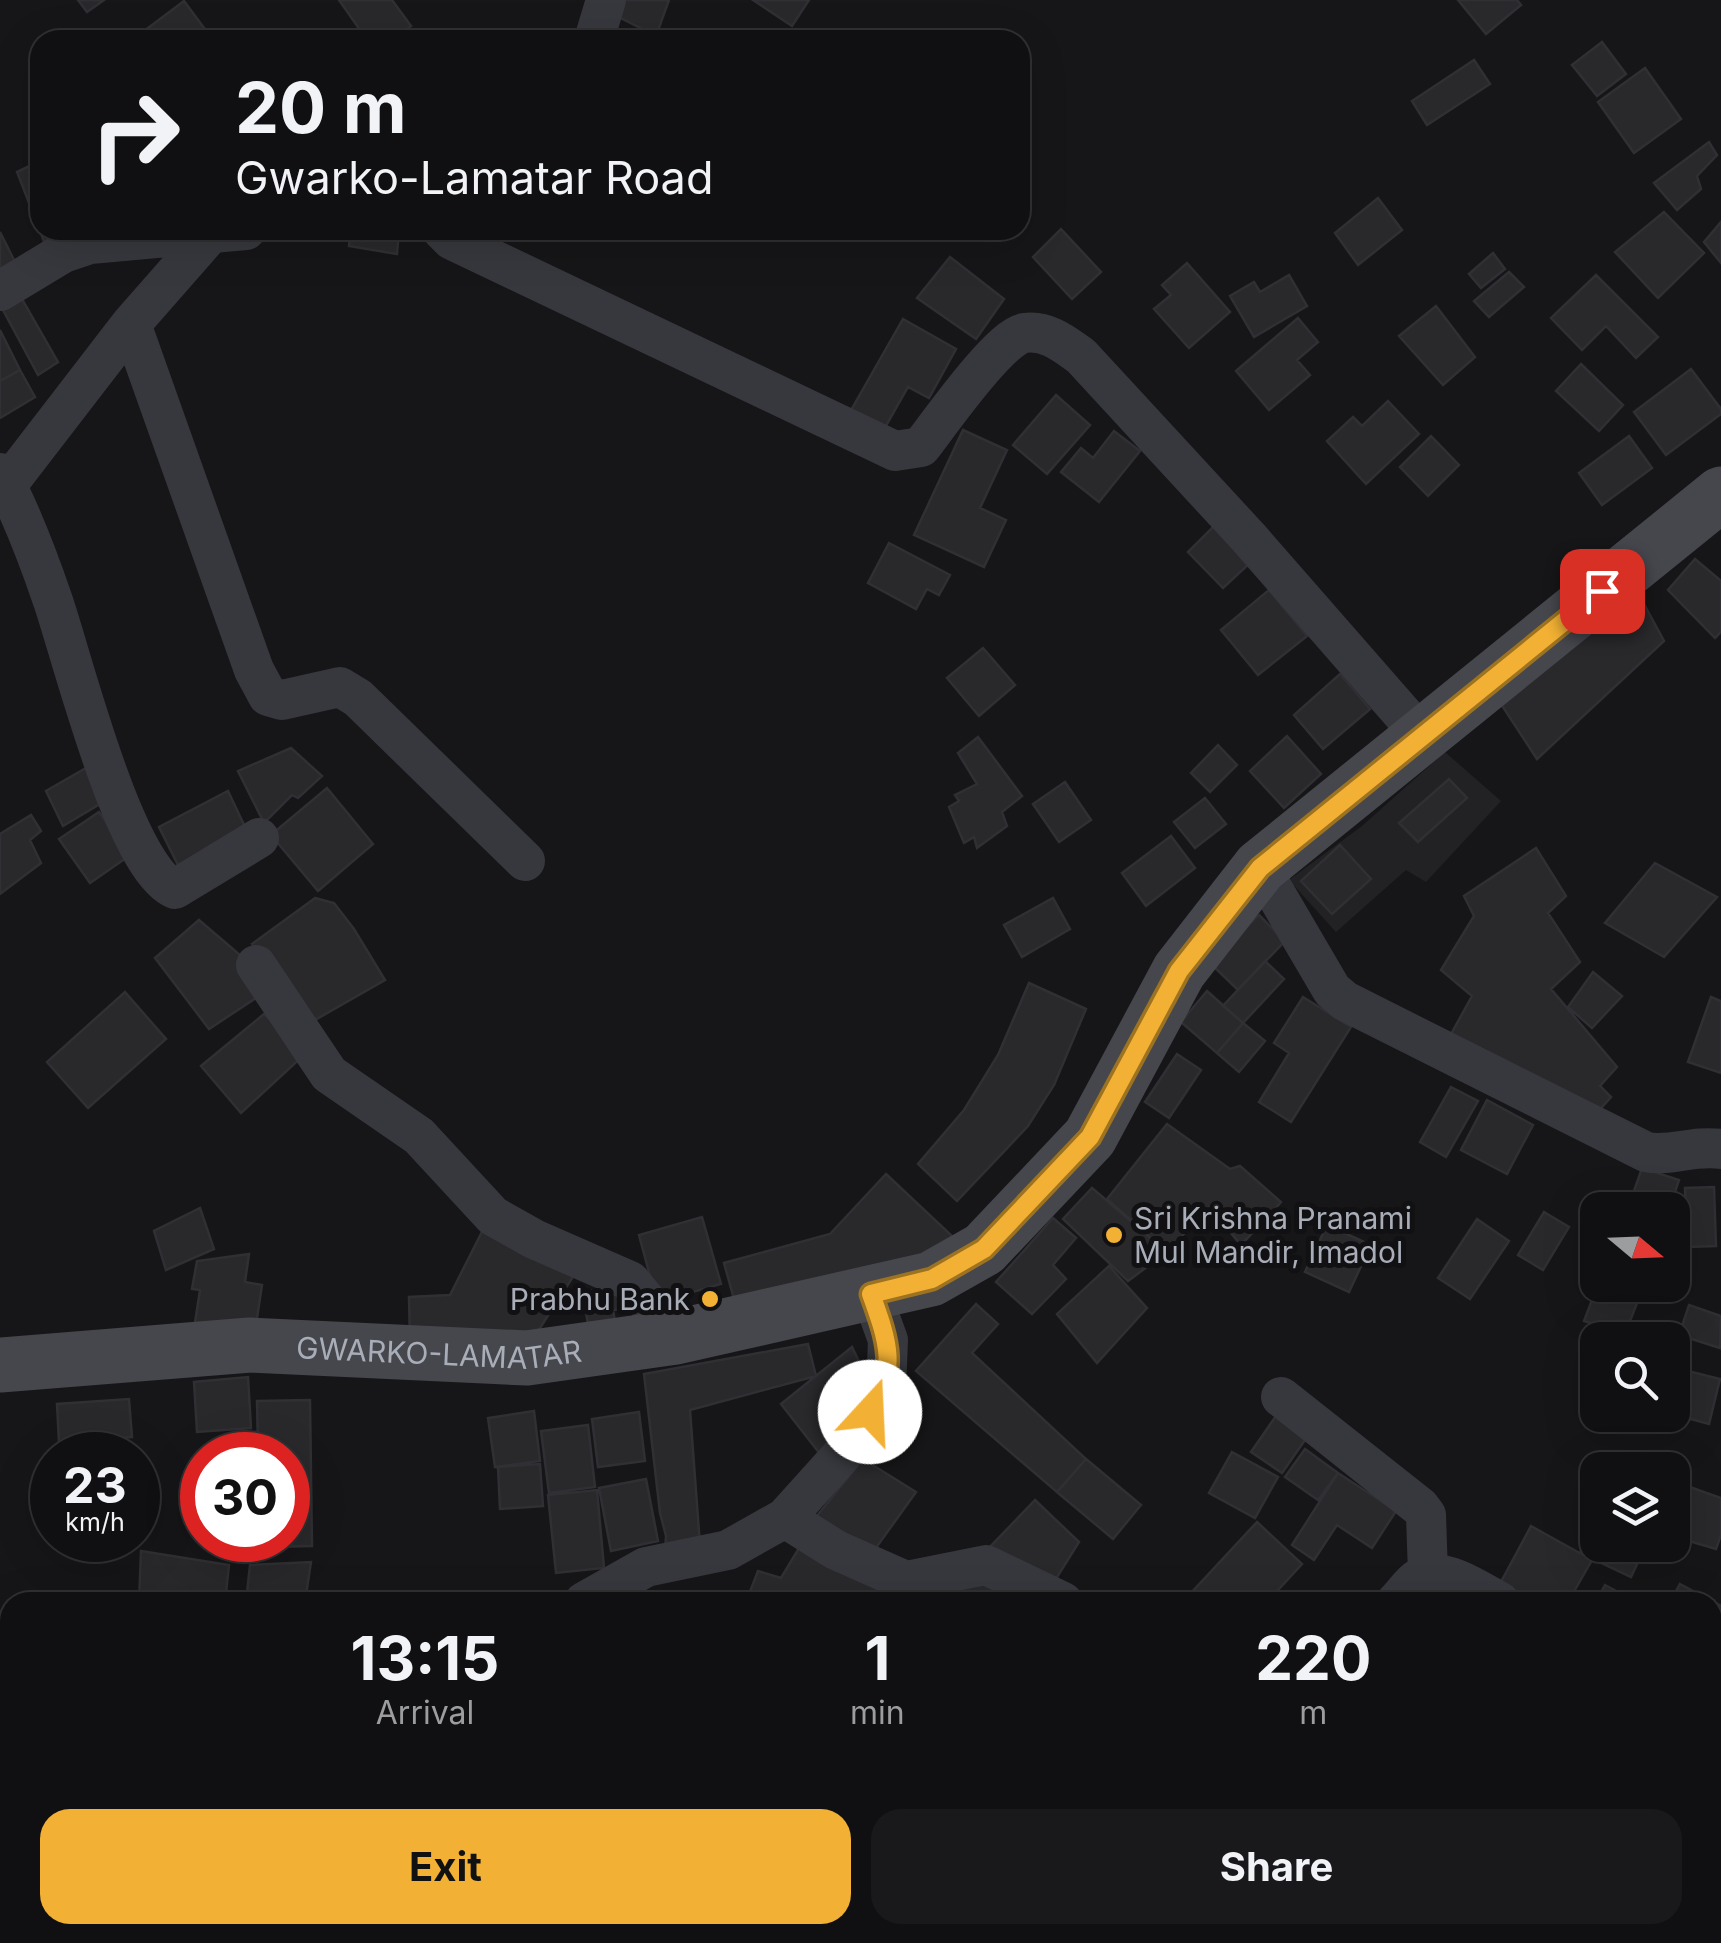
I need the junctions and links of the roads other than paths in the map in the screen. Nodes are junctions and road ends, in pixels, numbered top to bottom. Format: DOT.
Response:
graph roads {
  1 [pos="606,0"];
  2 [pos="597,30"];
  3 [pos="136,240"];
  4 [pos="220,240"];
  5 [pos="452,240"];
  6 [pos="0,292"];
  7 [pos="131,324"];
  8 [pos="3,479"];
  9 [pos="1721,494"];
  10 [pos="1422,736"];
  11 [pos="259,838"];
  12 [pos="525,861"];
  13 [pos="1260,868"];
  14 [pos="256,966"];
  15 [pos="1721,1149"];
  16 [pos="871,1294"];
  17 [pos="676,1337"];
  18 [pos="0,1365"];
  19 [pos="1281,1398"];
  20 [pos="785,1518"];
  21 [pos="1428,1574"];
  22 [pos="602,1592"];
  23 [pos="1042,1592"];
  24 [pos="1406,1592"];
  25 [pos="1480,1592"];
  1 -- 2 [label="street"];
  3 -- 6 [label="street"];
  4 -- 7 [label="street"];
  5 -- 10 [label="street"];
  7 -- 8 [label="street"];
  7 -- 12 [label="street"];
  8 -- 11 [label="street"];
  9 -- 10 [label="main road, GWARKO-LAMATAR"];
  10 -- 13 [label="main road, GWARKO-LAMATAR"];
  13 -- 15 [label="street"];
  13 -- 16 [label="main road, GWARKO-LAMATAR"];
  14 -- 17 [label="street"];
  16 -- 17 [label="main road, GWARKO-LAMATAR"];
  16 -- 20 [label="street"];
  17 -- 18 [label="main road, GWARKO-LAMATAR"];
  19 -- 21 [label="street"];
  20 -- 22 [label="street"];
  20 -- 23 [label="street"];
  21 -- 24 [label="street"];
  21 -- 25 [label="street"];
}
